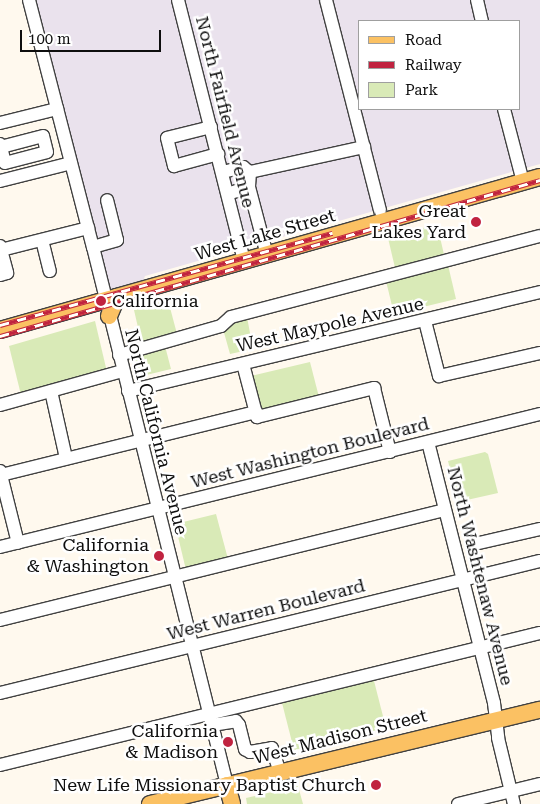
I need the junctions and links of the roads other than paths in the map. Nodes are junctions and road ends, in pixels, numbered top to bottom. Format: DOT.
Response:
graph roads {
  1 [pos="28,0"];
  2 [pos="178,0"];
  3 [pos="326,0"];
  4 [pos="477,0"];
  5 [pos="482,20"];
  6 [pos="57,109"];
  7 [pos="504,110"];
  8 [pos="0,123"];
  9 [pos="211,127"];
  10 [pos="364,147"];
  11 [pos="218,154"];
  12 [pos="71,163"];
  13 [pos="222,172"];
  14 [pos="250,172"];
  15 [pos="540,178"];
  16 [pos="0,180"];
  17 [pos="523,182"];
  18 [pos="249,187"];
  19 [pos="228,194"];
  20 [pos="107,200"];
  21 [pos="382,218"];
  22 [pos="88,228"];
  23 [pos="540,236"];
  24 [pos="42,240"];
  25 [pos="93,247"];
  26 [pos="0,248"];
  27 [pos="266,255"];
  28 [pos="244,261"];
  29 [pos="50,271"];
  30 [pos="0,275"];
  31 [pos="540,292"];
  32 [pos="108,303"];
  33 [pos="425,321"];
  34 [pos="0,330"];
  35 [pos="540,352"];
  36 [pos="119,355"];
  37 [pos="243,364"];
  38 [pos="123,371"];
  39 [pos="51,391"];
  40 [pos="128,391"];
  41 [pos="0,405"];
  42 [pos="256,412"];
  43 [pos="540,414"];
  44 [pos="140,440"];
  45 [pos="428,442"];
  46 [pos="390,452"];
  47 [pos="66,458"];
  48 [pos="0,473"];
  49 [pos="157,509"];
  50 [pos="445,510"];
  51 [pos="540,529"];
  52 [pos="18,543"];
  53 [pos="479,544"];
  54 [pos="0,547"];
  55 [pos="540,561"];
  56 [pos="174,577"];
  57 [pos="463,580"];
  58 [pos="0,620"];
  59 [pos="540,633"];
  60 [pos="192,646"];
  61 [pos="480,648"];
  62 [pos="0,693"];
  63 [pos="540,710"];
  64 [pos="211,719"];
  65 [pos="496,720"];
  66 [pos="0,765"];
  67 [pos="280,772"];
  68 [pos="540,784"];
  69 [pos="227,785"];
  70 [pos="511,791"];
  71 [pos="150,804"];
  72 [pos="232,804"];
  73 [pos="458,804"];
  74 [pos="514,804"];
  1 -- 6 [label="street, North California Avenue"];
  2 -- 9 [label="street, North Fairfield Avenue"];
  3 -- 10 [label="street"];
  4 -- 5 [label="street"];
  6 -- 8 [label="street"];
  6 -- 12 [label="street, North California Avenue"];
  7 -- 17 [label="street"];
  9 -- 11 [label="street, North Fairfield Avenue"];
  9 -- 11 [label="street"];
  10 -- 14 [label="street"];
  10 -- 21 [label="street"];
  11 -- 13 [label="street, North Fairfield Avenue"];
  12 -- 16 [label="street"];
  12 -- 22 [label="street, North California Avenue"];
  13 -- 14 [label="street"];
  13 -- 19 [label="street, North Fairfield Avenue"];
  14 -- 18 [label="street"];
  15 -- 17 [label="main road, West Lake Street"];
  17 -- 21 [label="main road, West Lake Street"];
  18 -- 19 [label="street"];
  18 -- 27 [label="street"];
  19 -- 28 [label="street, North Fairfield Avenue"];
  20 -- 25 [label="street"];
  21 -- 27 [label="main road, West Lake Street"];
  22 -- 24 [label="street"];
  22 -- 25 [label="street, North California Avenue"];
  23 -- 36 [label="street"];
  24 -- 26 [label="street"];
  24 -- 29 [label="street"];
  25 -- 32 [label="street, North California Avenue"];
  26 -- 30 [label="street"];
  27 -- 28 [label="main road, West Lake Street"];
  28 -- 32 [label="main road, West Lake Street"];
  31 -- 33 [label="street, West Maypole Avenue"];
  32 -- 34 [label="main road, West Lake Street"];
  32 -- 36 [label="street, North California Avenue"];
  33 -- 35 [label="street"];
  33 -- 37 [label="street, West Maypole Avenue"];
  36 -- 38 [label="street, North California Avenue"];
  37 -- 40 [label="street, West Maypole Avenue"];
  37 -- 42 [label="street"];
  38 -- 39 [label="street"];
  38 -- 40 [label="street, North California Avenue"];
  39 -- 41 [label="street"];
  39 -- 47 [label="street"];
  40 -- 44 [label="street, North California Avenue"];
  42 -- 44 [label="street"];
  42 -- 46 [label="street"];
  43 -- 45 [label="street, West Washington Boulevard"];
  44 -- 47 [label="street"];
  44 -- 49 [label="street, North California Avenue"];
  45 -- 46 [label="street, West Washington Boulevard"];
  45 -- 50 [label="street, North Washtenaw Avenue"];
  46 -- 49 [label="street, West Washington Boulevard"];
  47 -- 48 [label="street"];
  48 -- 52 [label="street"];
  49 -- 52 [label="street, West Washington Boulevard"];
  49 -- 56 [label="street, North California Avenue"];
  50 -- 56 [label="street"];
  50 -- 57 [label="street, North Washtenaw Avenue"];
  51 -- 53 [label="street"];
  52 -- 54 [label="street, West Washington Boulevard"];
  55 -- 57 [label="street, West Warren Boulevard"];
  56 -- 58 [label="street"];
  56 -- 60 [label="street, North California Avenue"];
  57 -- 60 [label="street, West Warren Boulevard"];
  57 -- 61 [label="street, North Washtenaw Avenue"];
  59 -- 61 [label="street"];
  60 -- 62 [label="street, West Warren Boulevard"];
  60 -- 64 [label="street, North California Avenue"];
  61 -- 64 [label="street"];
  61 -- 65 [label="street, North Washtenaw Avenue"];
  63 -- 65 [label="main road, West Madison Street"];
  64 -- 66 [label="street"];
  64 -- 67 [label="street"];
  64 -- 69 [label="street, North California Avenue"];
  65 -- 67 [label="main road, West Madison Street"];
  65 -- 70 [label="street, North Washtenaw Avenue"];
  67 -- 69 [label="main road, West Madison Street"];
  68 -- 70 [label="street"];
  69 -- 71 [label="main road, West Madison Street"];
  69 -- 72 [label="main road"];
  70 -- 73 [label="street"];
  70 -- 74 [label="street, North Washtenaw Avenue"];
}
